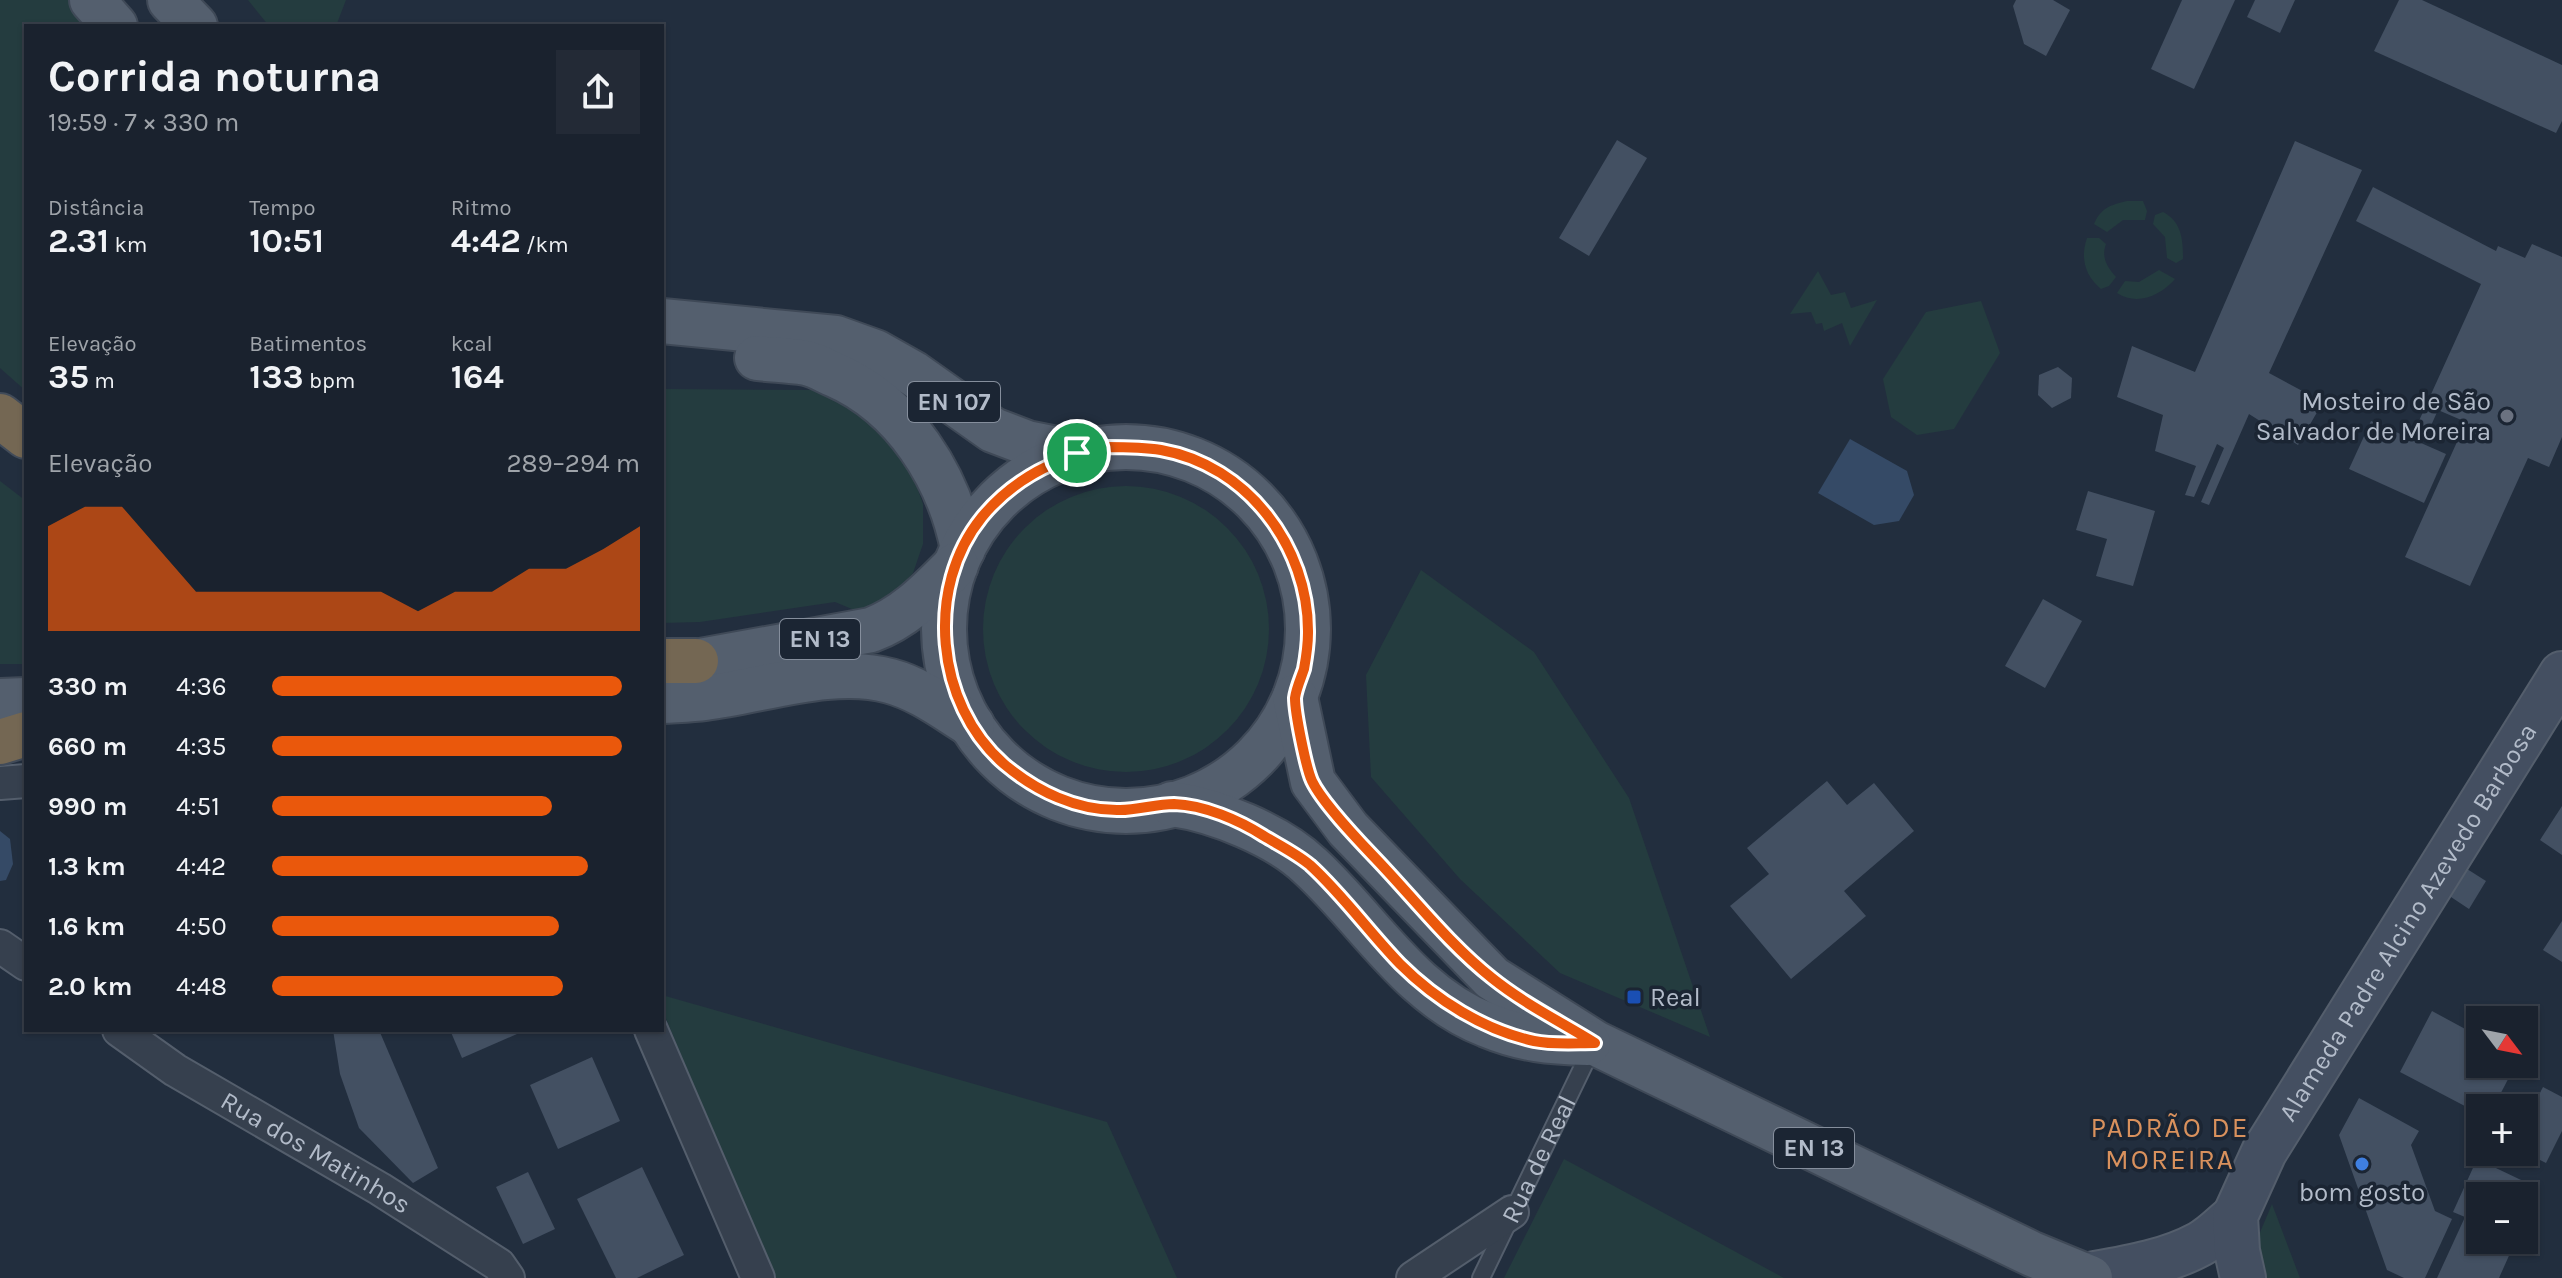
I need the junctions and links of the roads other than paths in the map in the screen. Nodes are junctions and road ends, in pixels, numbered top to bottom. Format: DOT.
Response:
graph roads {
  1 [pos="92,0"];
  2 [pos="170,0"];
  3 [pos="113,24"];
  4 [pos="193,24"];
  5 [pos="664,321"];
  6 [pos="664,347"];
  7 [pos="0,416"];
  8 [pos="24,434"];
  9 [pos="1077,453"];
  10 [pos="959,557"];
  11 [pos="2562,674"];
  12 [pos="677,678"];
  13 [pos="1295,697"];
  14 [pos="24,700"];
  15 [pos="0,701"];
  16 [pos="664,710"];
  17 [pos="972,725"];
  18 [pos="0,731"];
  19 [pos="24,731"];
  20 [pos="24,732"];
  21 [pos="0,742"];
  22 [pos="24,781"];
  23 [pos="0,783"];
  24 [pos="1172,804"];
  25 [pos="0,946"];
  26 [pos="24,963"];
  27 [pos="122,1032"];
  28 [pos="652,1032"];
  29 [pos="1595,1043"];
  30 [pos="1512,1212"];
  31 [pos="2235,1216"];
  32 [pos="2065,1271"];
  33 [pos="508,1278"];
  34 [pos="758,1278"];
  35 [pos="1413,1278"];
  36 [pos="1481,1278"];
  37 [pos="2243,1278"];
  1 -- 3 [label="main road"];
  2 -- 4 [label="main road"];
  5 -- 9 [label="main road, EN 107"];
  6 -- 10 [label="main road, EN 107"];
  7 -- 8 [label="highway"];
  9 -- 10 [label="main road, EN 13"];
  9 -- 13 [label="main road, EN 13"];
  10 -- 12 [label="main road, EN 13"];
  10 -- 17 [label="main road, EN 13"];
  11 -- 31 [label="main road, Alameda Padre Alcino Azevedo Barbosa"];
  12 -- 16 [label="main road"];
  12 -- 17 [label="main road, EN 13"];
  13 -- 24 [label="main road, EN 13"];
  13 -- 29 [label="main road, EN 13"];
  14 -- 15 [label="main road"];
  17 -- 24 [label="main road, EN 13"];
  18 -- 19 [label="main road"];
  20 -- 21 [label="highway"];
  22 -- 23 [label="street"];
  24 -- 29 [label="main road, EN 13"];
  25 -- 26 [label="street"];
  27 -- 33 [label="street, Rua dos Matinhos"];
  28 -- 34 [label="street"];
  29 -- 30 [label="lane, Rua de Real"];
  29 -- 32 [label="main road, EN 13"];
  30 -- 35 [label="street, Rua de Real"];
  30 -- 36 [label="lane"];
  31 -- 32 [label="main road, Alameda Padre Alcino Azevedo Barbosa"];
  31 -- 37 [label="main road, Alameda Padre Alcino Azevedo Barbosa"];
}
